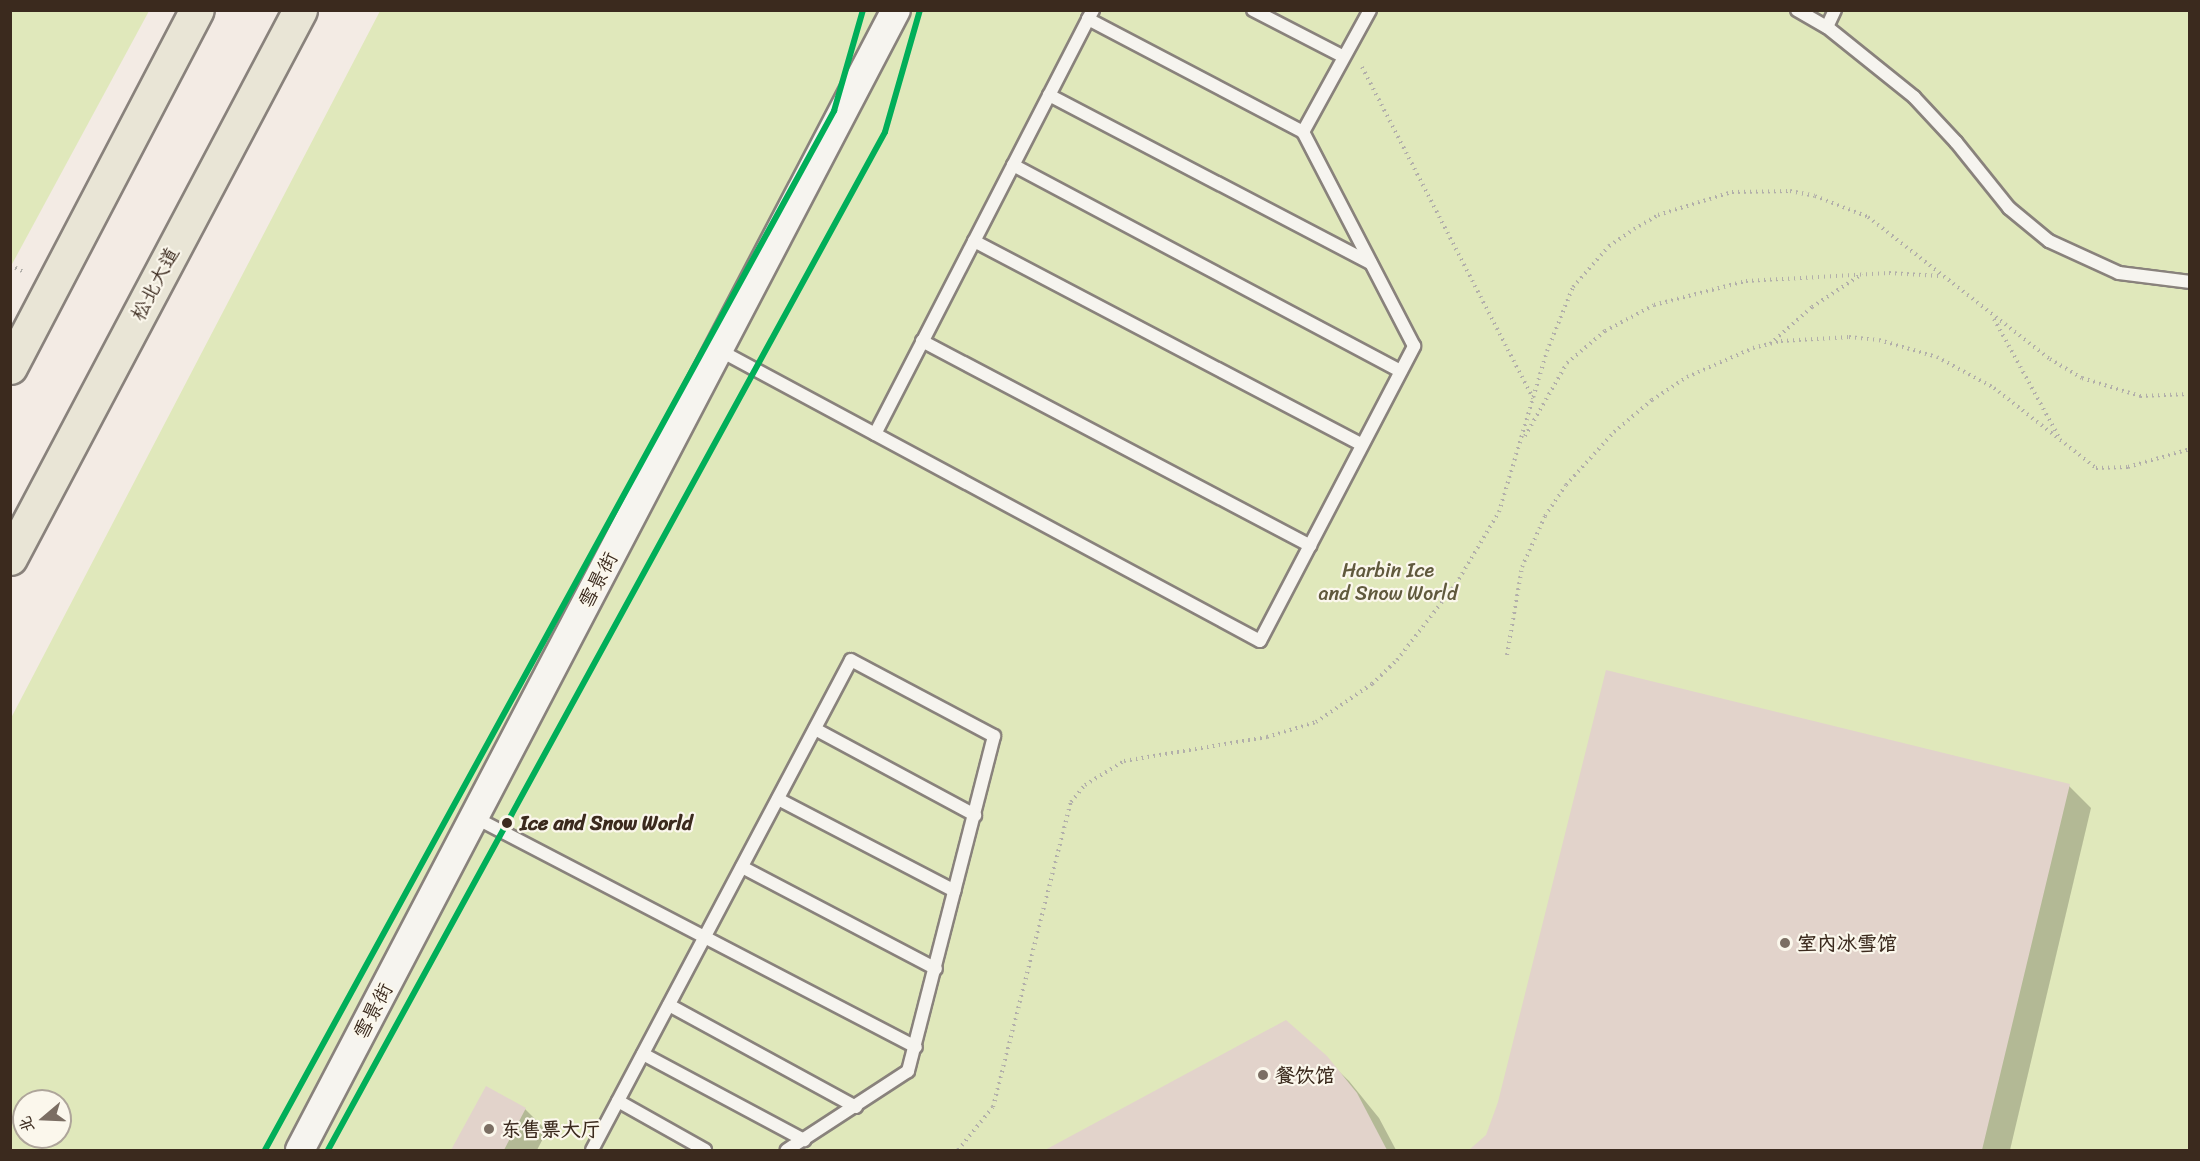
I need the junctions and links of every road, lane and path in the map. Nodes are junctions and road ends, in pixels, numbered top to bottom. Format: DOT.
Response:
graph roads {
  1 [pos="197,10"];
  2 [pos="300,10"];
  3 [pos="896,10"];
  4 [pos="1253,10"];
  5 [pos="1370,10"];
  6 [pos="1835,10"];
  7 [pos="1800,11"];
  8 [pos="1090,15"];
  9 [pos="1827,27"];
  10 [pos="1351,46"];
  11 [pos="1344,57"];
  12 [pos="1049,95"];
  13 [pos="1303,132"];
  14 [pos="1013,165"];
  15 [pos="974,241"];
  16 [pos="1371,263"];
  17 [pos="10,265"];
  18 [pos="24,272"];
  19 [pos="1862,274"];
  20 [pos="1940,276"];
  21 [pos="2190,282"];
  22 [pos="1993,316"];
  23 [pos="922,341"];
  24 [pos="1769,344"];
  25 [pos="719,350"];
  26 [pos="10,367"];
  27 [pos="1401,371"];
  28 [pos="2190,394"];
  29 [pos="1533,400"];
  30 [pos="874,434"];
  31 [pos="2061,442"];
  32 [pos="1522,443"];
  33 [pos="1362,445"];
  34 [pos="2190,449"];
  35 [pos="1310,546"];
  36 [pos="10,558"];
  37 [pos="1507,655"];
  38 [pos="814,729"];
  39 [pos="778,799"];
  40 [pos="975,815"];
  41 [pos="474,818"];
  42 [pos="742,867"];
  43 [pos="955,891"];
  44 [pos="705,936"];
  45 [pos="936,969"];
  46 [pos="669,1005"];
  47 [pos="916,1047"];
  48 [pos="643,1054"];
  49 [pos="618,1101"];
  50 [pos="856,1107"];
  51 [pos="804,1140"];
  52 [pos="300,1150"];
  53 [pos="592,1150"];
  54 [pos="705,1150"];
  55 [pos="788,1150"];
  56 [pos="958,1150"];
  1 -- 26 [label="highway"];
  2 -- 36 [label="highway, 松北大道"];
  3 -- 25 [label="street, 雪景街"];
  4 -- 11 [label="lane"];
  5 -- 10 [label="lane"];
  6 -- 9 [label="lane"];
  7 -- 9 [label="lane"];
  8 -- 12 [label="lane"];
  8 -- 13 [label="lane"];
  9 -- 21 [label="lane"];
  10 -- 11 [label="lane"];
  10 -- 29 [label="path"];
  11 -- 13 [label="lane"];
  12 -- 14 [label="lane"];
  12 -- 16 [label="lane"];
  13 -- 16 [label="lane"];
  14 -- 15 [label="lane"];
  14 -- 27 [label="lane"];
  15 -- 23 [label="lane"];
  15 -- 33 [label="lane"];
  16 -- 27 [label="lane"];
  17 -- 18 [label="path"];
  19 -- 20 [label="path"];
  19 -- 24 [label="path"];
  19 -- 32 [label="path"];
  20 -- 22 [label="path"];
  20 -- 29 [label="path"];
  22 -- 28 [label="path"];
  22 -- 31 [label="path"];
  23 -- 30 [label="lane"];
  23 -- 35 [label="lane"];
  24 -- 31 [label="path"];
  24 -- 37 [label="path"];
  25 -- 30 [label="lane"];
  25 -- 41 [label="street, 雪景街"];
  27 -- 33 [label="lane"];
  29 -- 32 [label="path"];
  30 -- 35 [label="lane"];
  31 -- 34 [label="path"];
  32 -- 56 [label="path"];
  33 -- 35 [label="lane"];
  38 -- 39 [label="lane"];
  38 -- 40 [label="lane"];
  38 -- 40 [label="lane"];
  39 -- 42 [label="lane"];
  39 -- 43 [label="lane"];
  40 -- 43 [label="lane"];
  41 -- 44 [label="lane"];
  41 -- 52 [label="street, 雪景街"];
  42 -- 44 [label="lane"];
  42 -- 45 [label="lane"];
  43 -- 45 [label="lane"];
  44 -- 46 [label="lane"];
  44 -- 47 [label="lane"];
  45 -- 47 [label="lane"];
  46 -- 48 [label="lane"];
  46 -- 50 [label="lane"];
  47 -- 50 [label="lane"];
  48 -- 49 [label="lane"];
  48 -- 51 [label="lane"];
  49 -- 53 [label="lane"];
  49 -- 54 [label="lane"];
  50 -- 51 [label="lane"];
  51 -- 55 [label="lane"];
}
